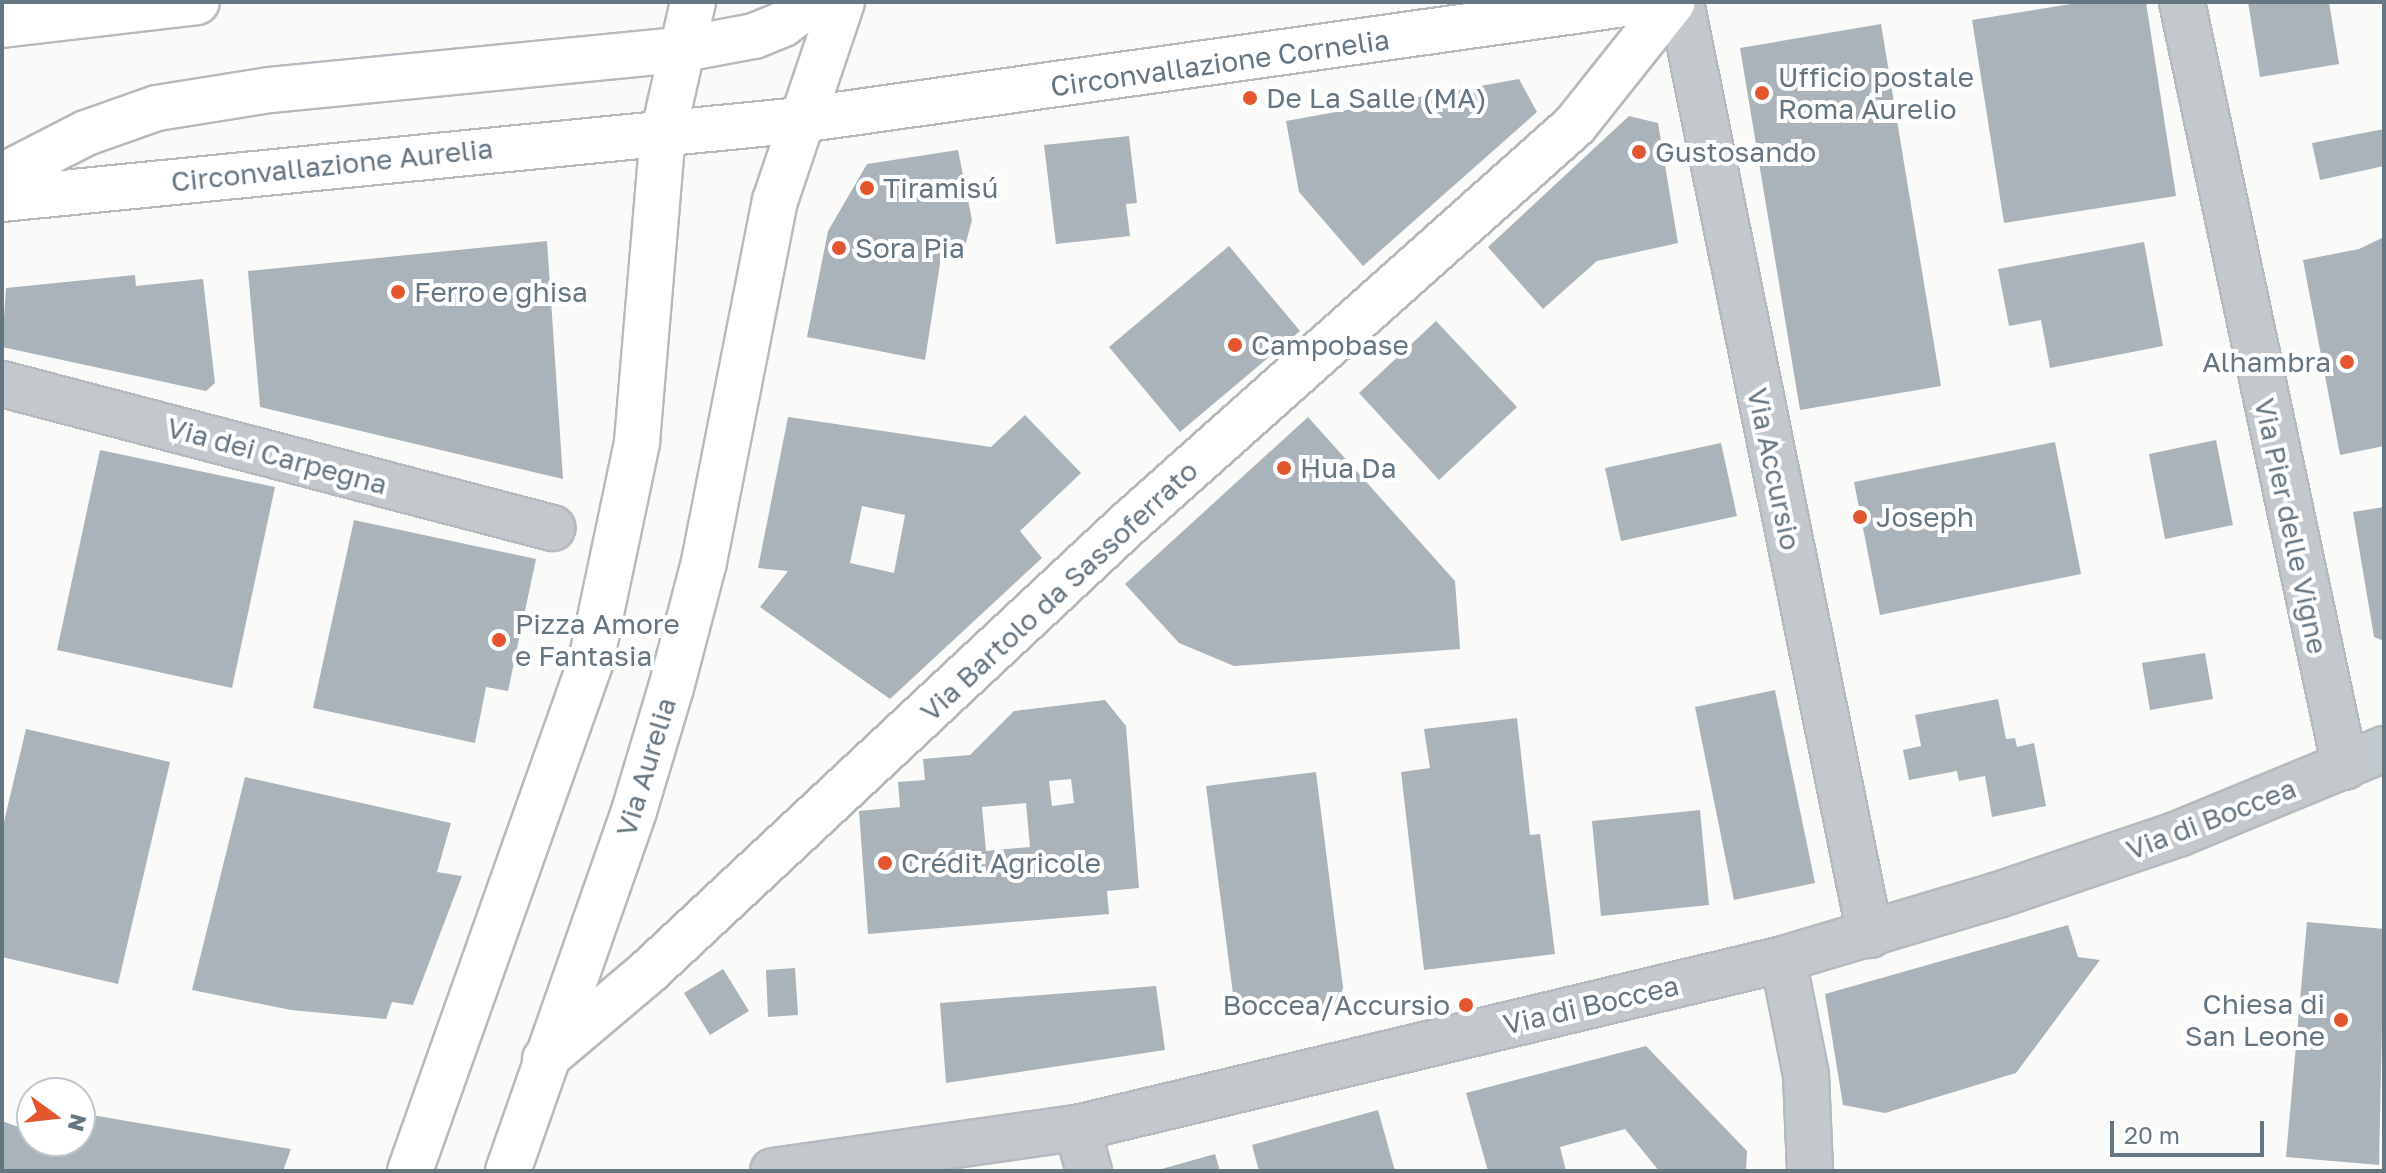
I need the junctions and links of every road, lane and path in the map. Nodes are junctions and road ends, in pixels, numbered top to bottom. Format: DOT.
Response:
graph roads {
  1 [pos="197,2"];
  2 [pos="693,2"];
  3 [pos="812,2"];
  4 [pos="842,2"];
  5 [pos="1639,2"];
  6 [pos="1673,2"];
  7 [pos="1681,2"];
  8 [pos="2182,2"];
  9 [pos="2,25"];
  10 [pos="679,50"];
  11 [pos="801,120"];
  12 [pos="663,135"];
  13 [pos="2,176"];
  14 [pos="2,199"];
  15 [pos="2,384"];
  16 [pos="552,528"];
  17 [pos="2384,749"];
  18 [pos="2345,767"];
  19 [pos="1870,935"];
  20 [pos="1783,959"];
  21 [pos="545,1059"];
  22 [pos="1077,1128"];
  23 [pos="410,1171"];
  24 [pos="508,1171"];
  25 [pos="773,1171"];
  26 [pos="1089,1171"];
  27 [pos="1810,1171"];
  1 -- 9 [label="main road"];
  2 -- 10 [label="main road"];
  3 -- 10 [label="main road"];
  4 -- 11 [label="main road, Via Aurelia"];
  5 -- 11 [label="main road, Circonvallazione Cornelia"];
  6 -- 21 [label="main road, Via Bartolo da Sassoferrato"];
  7 -- 19 [label="street, Via Accursio"];
  8 -- 18 [label="street, Via Pier delle Vigne"];
  10 -- 12 [label="main road"];
  10 -- 13 [label="main road"];
  11 -- 12 [label="main road, Circonvallazione Cornelia"];
  11 -- 21 [label="main road, Via Aurelia"];
  12 -- 14 [label="main road, Circonvallazione Aurelia"];
  12 -- 23 [label="main road"];
  15 -- 16 [label="street, Via dei Carpegna"];
  17 -- 18 [label="street, Via di Boccea"];
  18 -- 19 [label="street, Via di Boccea"];
  19 -- 20 [label="street, Via di Boccea"];
  20 -- 22 [label="street, Via di Boccea"];
  20 -- 27 [label="street"];
  21 -- 24 [label="main road, Via Aurelia"];
  22 -- 25 [label="street, Via di Boccea"];
  22 -- 26 [label="street"];
}
